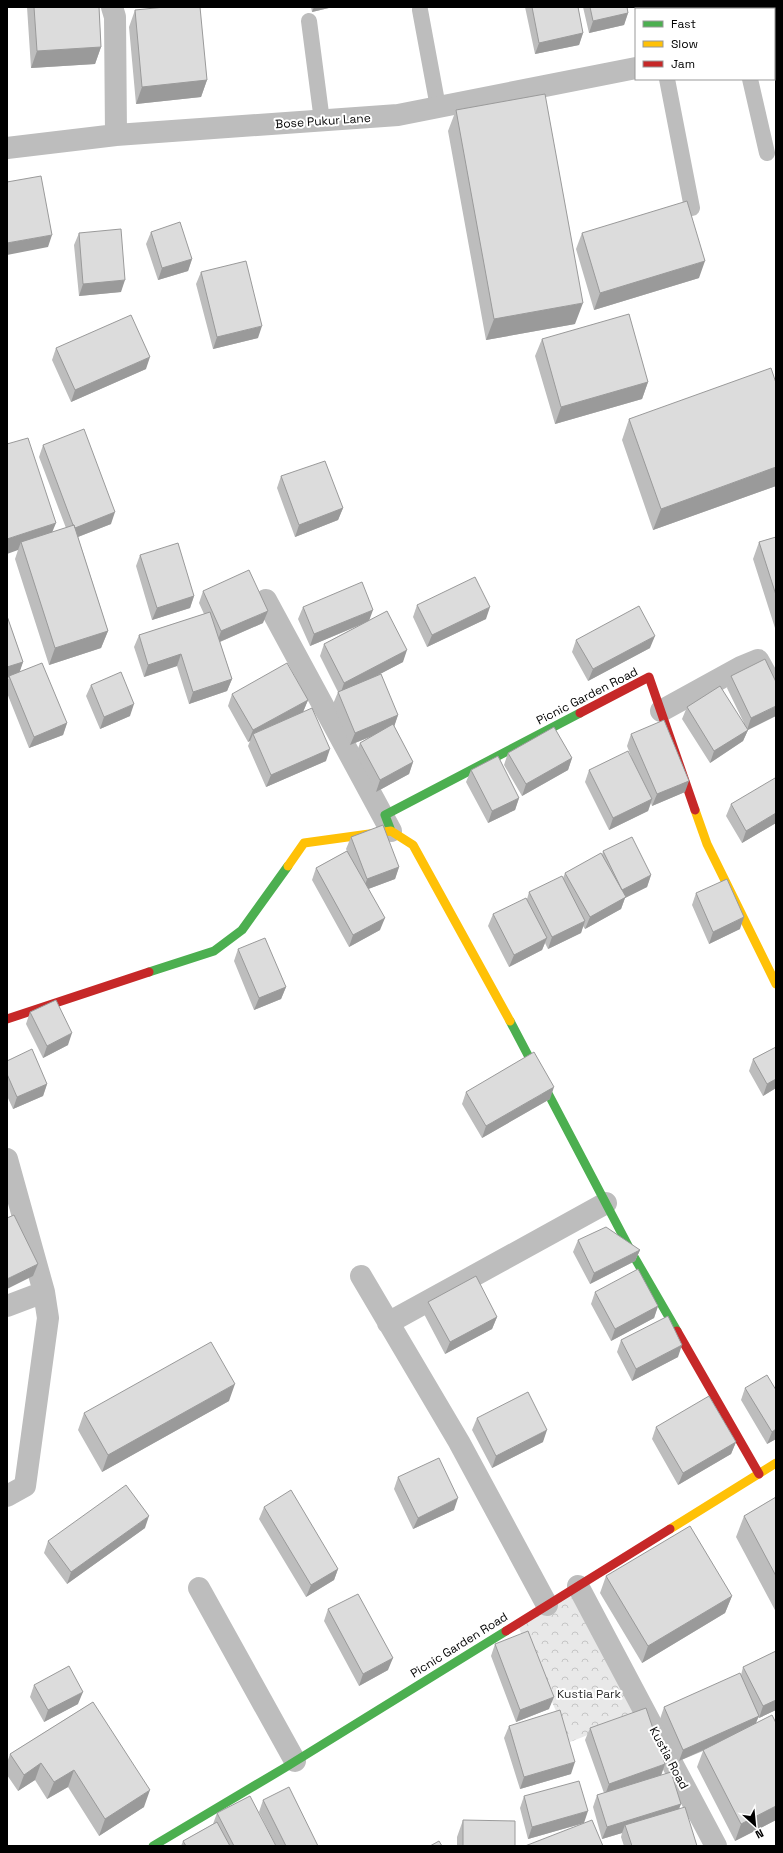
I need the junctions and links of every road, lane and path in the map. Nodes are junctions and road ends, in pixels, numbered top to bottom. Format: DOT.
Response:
graph roads {
  1 [pos="112,7"];
  2 [pos="420,10"];
  3 [pos="309,20"];
  4 [pos="635,68"];
  5 [pos="667,80"];
  6 [pos="750,80"];
  7 [pos="438,107"];
  8 [pos="322,121"];
  9 [pos="116,136"];
  10 [pos="7,148"];
  11 [pos="767,153"];
  12 [pos="692,208"];
  13 [pos="266,600"];
  14 [pos="776,692"];
  15 [pos="661,711"];
  16 [pos="391,831"];
  17 [pos="776,984"];
  18 [pos="7,1019"];
  19 [pos="7,1159"];
  20 [pos="606,1203"];
  21 [pos="361,1276"];
  22 [pos="44,1292"];
  23 [pos="7,1306"];
  24 [pos="388,1323"];
  25 [pos="776,1463"];
  26 [pos="759,1474"];
  27 [pos="7,1496"];
  28 [pos="578,1586"];
  29 [pos="199,1588"];
  30 [pos="547,1605"];
  31 [pos="295,1761"];
  32 [pos="153,1846"];
  33 [pos="716,1846"];
  1 -- 9 [label="street"];
  2 -- 7 [label="lane"];
  3 -- 8 [label="lane"];
  4 -- 7 [label="street, Bose Pukur Lane"];
  5 -- 12 [label="lane"];
  6 -- 11 [label="lane"];
  7 -- 8 [label="street, Bose Pukur Lane"];
  8 -- 9 [label="street, Bose Pukur Lane"];
  9 -- 10 [label="street, Bose Pukur Lane"];
  13 -- 16 [label="street"];
  14 -- 15 [label="street"];
  15 -- 16 [label="street, Picnic Garden Road"];
  15 -- 17 [label="street, Picnic Garden Road"];
  16 -- 18 [label="street"];
  16 -- 20 [label="street"];
  19 -- 22 [label="street"];
  20 -- 24 [label="street"];
  20 -- 26 [label="street"];
  21 -- 24 [label="street"];
  22 -- 23 [label="street"];
  22 -- 27 [label="street"];
  24 -- 30 [label="street"];
  25 -- 26 [label="street, Picnic Garden Road"];
  26 -- 28 [label="street, Picnic Garden Road"];
  28 -- 30 [label="street, Picnic Garden Road"];
  28 -- 33 [label="street, Kustia Road"];
  29 -- 31 [label="street"];
  30 -- 31 [label="street, Picnic Garden Road"];
  31 -- 32 [label="street, Picnic Garden Road"];
}
